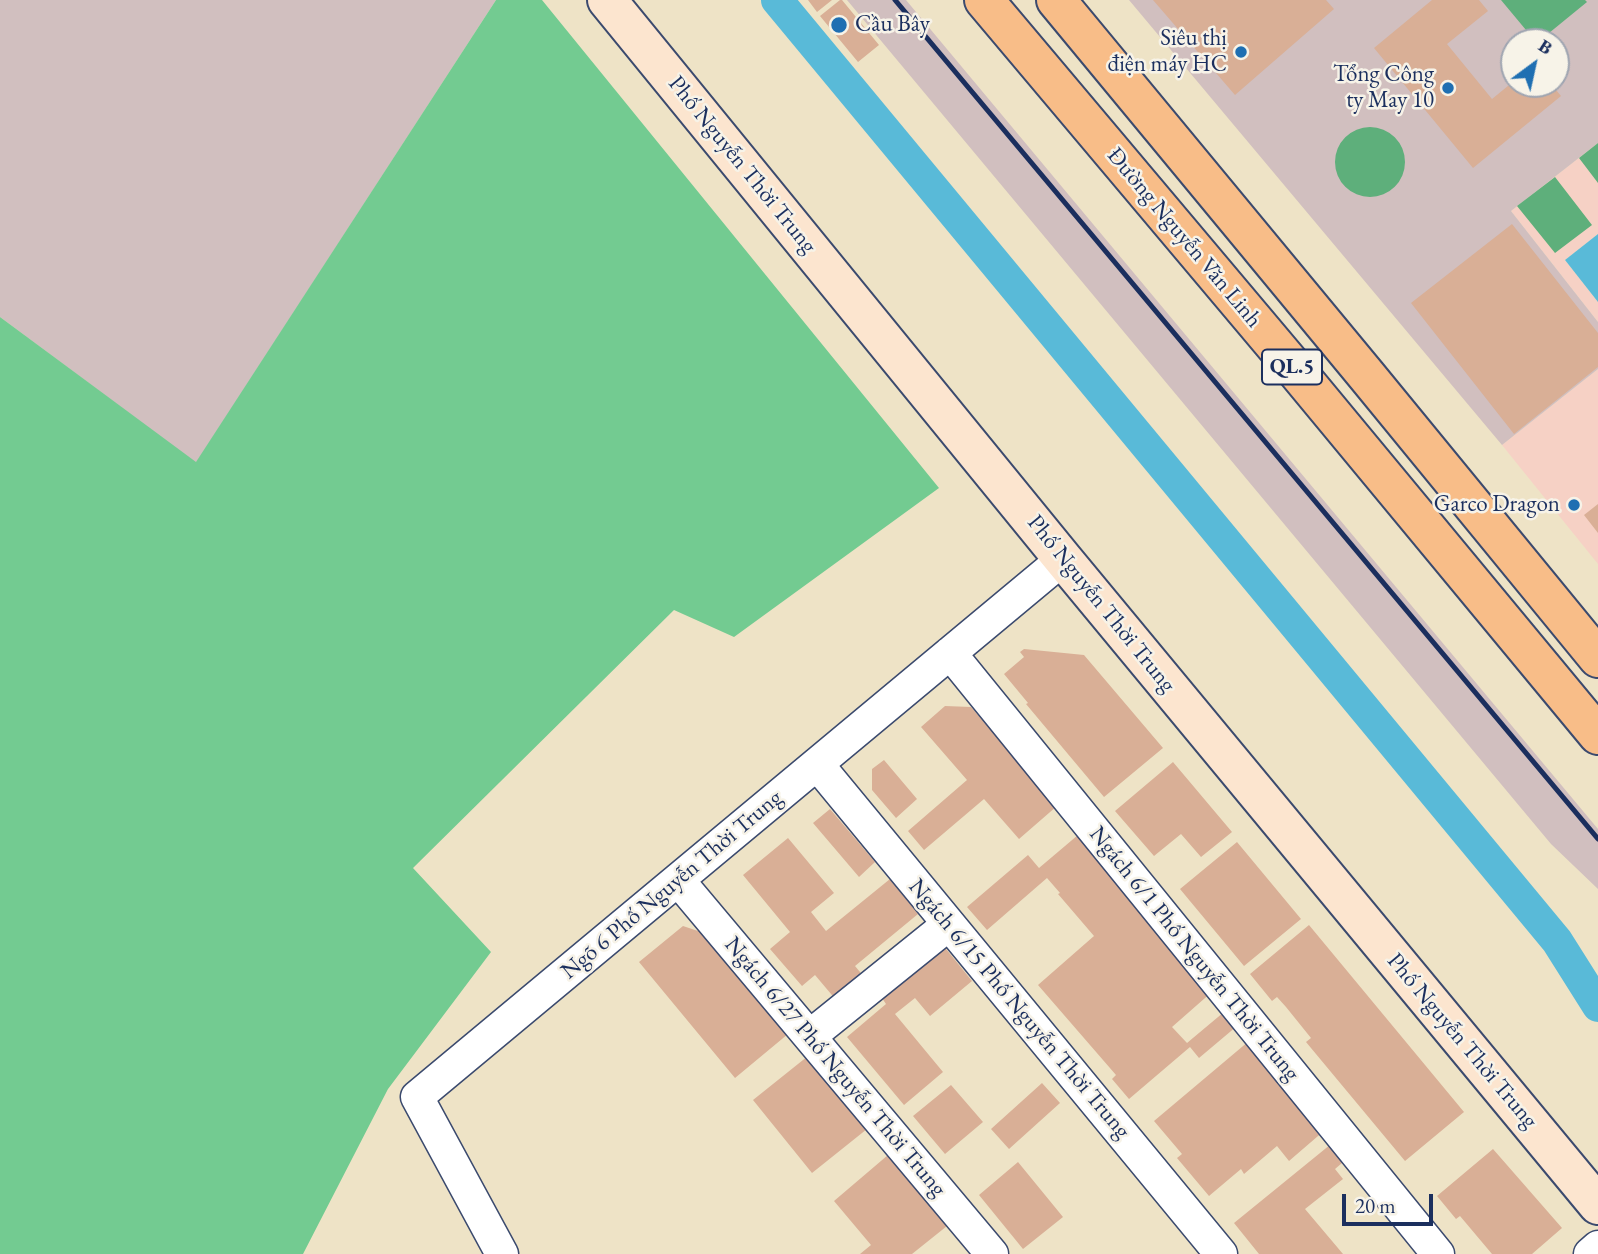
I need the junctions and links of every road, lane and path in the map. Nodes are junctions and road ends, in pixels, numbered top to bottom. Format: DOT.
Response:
graph roads {
  1 [pos="607,0"];
  2 [pos="984,0"];
  3 [pos="1056,0"];
  4 [pos="1333,334"];
  5 [pos="1294,368"];
  6 [pos="1063,559"];
  7 [pos="1592,639"];
  8 [pos="950,653"];
  9 [pos="1598,735"];
  10 [pos="817,764"];
  11 [pos="678,880"];
  12 [pos="949,924"];
  13 [pos="810,1036"];
  14 [pos="1598,1205"];
  15 [pos="1598,1247"];
  16 [pos="502,1254"];
  17 [pos="992,1254"];
  18 [pos="1221,1254"];
  19 [pos="1438,1254"];
  20 [pos="1590,1254"];
  1 -- 6 [label="street, Phố Nguyễn Thời Trung"];
  2 -- 5 [label="highway, Đường Nguyễn Văn Linh / QL.5"];
  3 -- 4 [label="highway, QL.5"];
  4 -- 5 [label="highway"];
  4 -- 7 [label="highway, QL.5"];
  5 -- 9 [label="highway, Đường Nguyễn Văn Linh / QL.5"];
  6 -- 8 [label="street, Ngõ 6 Phố Nguyễn Thời Trung"];
  6 -- 14 [label="street, Phố Nguyễn Thời Trung"];
  8 -- 10 [label="street, Ngõ 6 Phố Nguyễn Thời Trung"];
  8 -- 19 [label="street, Ngách 6/1 Phố Nguyễn Thời Trung"];
  10 -- 11 [label="street, Ngõ 6 Phố Nguyễn Thời Trung"];
  10 -- 12 [label="street, Ngách 6/15 Phố Nguyễn Thời Trung"];
  11 -- 13 [label="street, Ngách 6/27 Phố Nguyễn Thời Trung"];
  11 -- 16 [label="street, Ngõ 6 Phố Nguyễn Thời Trung"];
  12 -- 13 [label="street"];
  12 -- 18 [label="street, Ngách 6/15 Phố Nguyễn Thời Trung"];
  13 -- 17 [label="street, Ngách 6/27 Phố Nguyễn Thời Trung"];
  15 -- 20 [label="street"];
}
